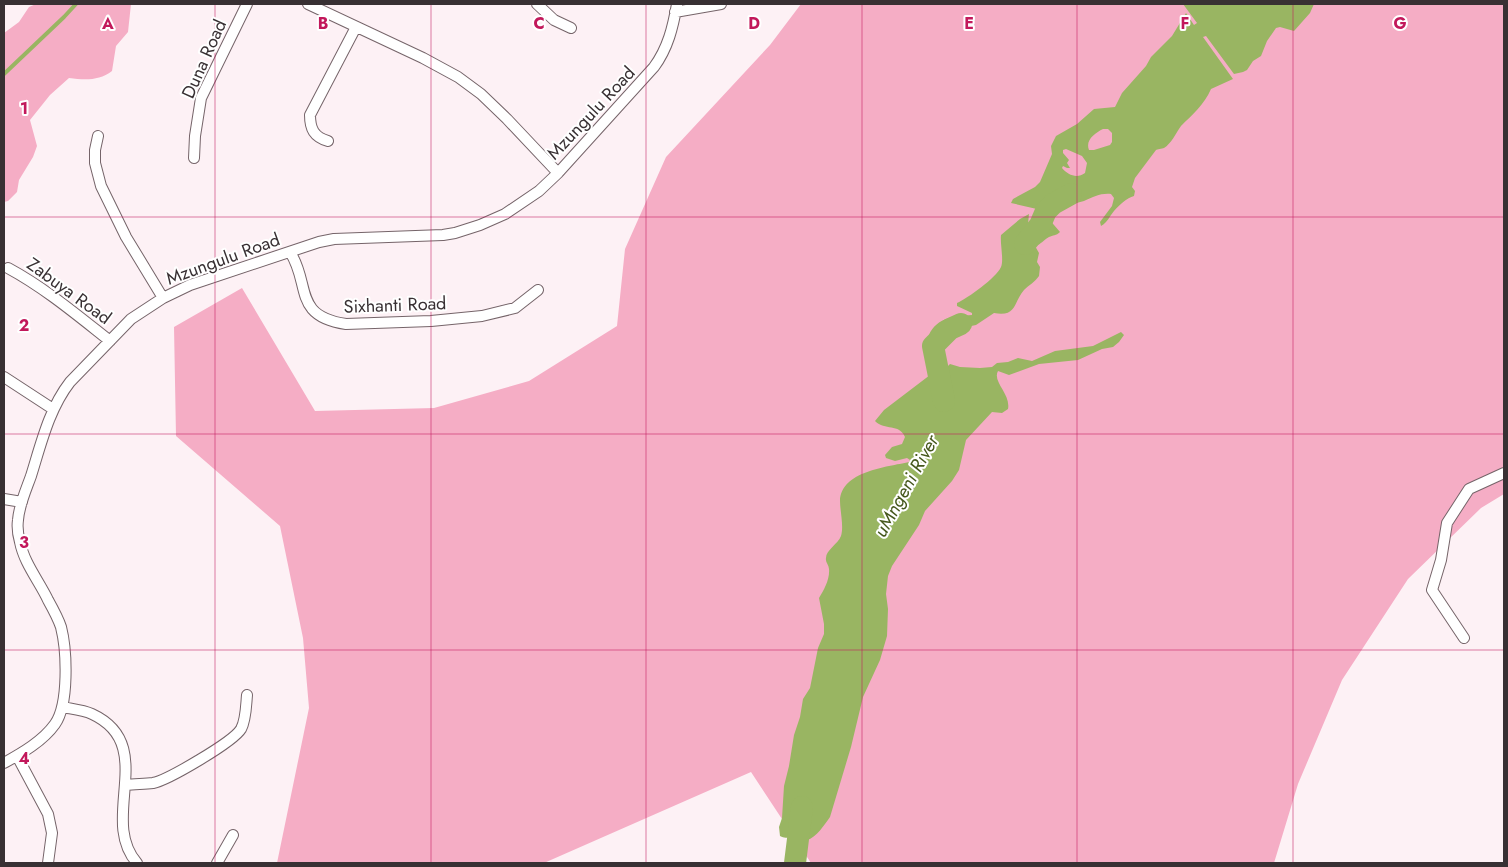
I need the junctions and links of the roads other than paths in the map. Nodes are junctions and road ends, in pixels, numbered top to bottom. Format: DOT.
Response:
graph roads {
  1 [pos="248,4"];
  2 [pos="308,4"];
  3 [pos="537,4"];
  4 [pos="721,4"];
  5 [pos="676,8"];
  6 [pos="356,26"];
  7 [pos="571,28"];
  8 [pos="98,136"];
  9 [pos="328,141"];
  10 [pos="194,158"];
  11 [pos="558,172"];
  12 [pos="290,252"];
  13 [pos="8,268"];
  14 [pos="538,290"];
  15 [pos="163,298"];
  16 [pos="110,341"];
  17 [pos="4,378"];
  18 [pos="53,409"];
  19 [pos="1504,473"];
  20 [pos="4,499"];
  21 [pos="22,502"];
  22 [pos="1464,638"];
  23 [pos="247,695"];
  24 [pos="62,707"];
  25 [pos="16,756"];
  26 [pos="4,763"];
  27 [pos="126,784"];
  28 [pos="233,835"];
  29 [pos="48,863"];
  30 [pos="138,863"];
  31 [pos="217,863"];
  1 -- 10 [label="street, Duna Road"];
  2 -- 6 [label="street"];
  3 -- 7 [label="street"];
  4 -- 5 [label="street"];
  5 -- 11 [label="street, Mzungulu Road"];
  6 -- 9 [label="street"];
  6 -- 11 [label="street"];
  8 -- 15 [label="street"];
  11 -- 12 [label="street, Mzungulu Road"];
  12 -- 14 [label="street, Sixhanti Road"];
  12 -- 15 [label="street, Mzungulu Road"];
  13 -- 16 [label="street, Zabuya Road"];
  15 -- 16 [label="street, Mzungulu Road"];
  16 -- 18 [label="street, Mzungulu Road"];
  17 -- 18 [label="street"];
  18 -- 21 [label="street, Mzungulu Road"];
  19 -- 22 [label="street"];
  20 -- 21 [label="street"];
  21 -- 24 [label="street, Mzungulu Road"];
  23 -- 27 [label="street"];
  24 -- 25 [label="street, Mzungulu Road"];
  24 -- 27 [label="street"];
  25 -- 26 [label="street, Mzungulu Road"];
  25 -- 29 [label="street"];
  27 -- 30 [label="street"];
  28 -- 31 [label="street"];
}
